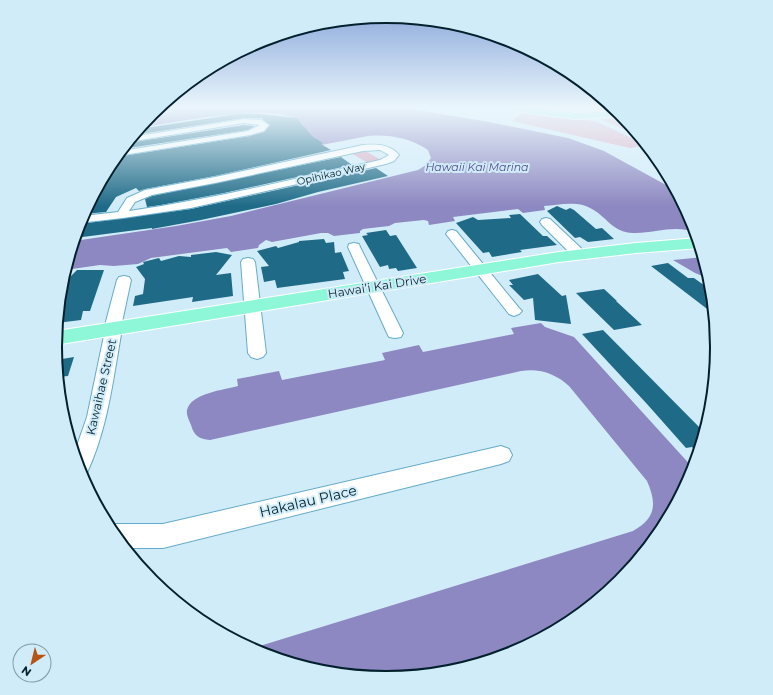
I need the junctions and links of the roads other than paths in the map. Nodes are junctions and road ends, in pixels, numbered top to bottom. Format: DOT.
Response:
graph roads {
  1 [pos="203,140"];
  2 [pos="127,153"];
  3 [pos="122,215"];
  4 [pos="89,219"];
  5 [pos="546,222"];
  6 [pos="452,234"];
  7 [pos="694,243"];
  8 [pos="354,247"];
  9 [pos="579,254"];
  10 [pos="248,262"];
  11 [pos="481,270"];
  12 [pos="124,280"];
  13 [pos="373,287"];
  14 [pos="252,306"];
  15 [pos="514,311"];
  16 [pos="113,329"];
  17 [pos="395,333"];
  18 [pos="63,337"];
  19 [pos="257,353"];
  20 [pos="501,455"];
  21 [pos="82,460"];
  22 [pos="123,536"];
  1 -- 2 [label="street"];
  3 -- 3 [label="street, Opihikao Way"];
  3 -- 4 [label="street, Opihikao Way"];
  5 -- 9 [label="street"];
  6 -- 11 [label="street"];
  7 -- 9 [label="main road, Hawai’i Kai Drive"];
  8 -- 13 [label="street"];
  9 -- 11 [label="main road, Hawai’i Kai Drive"];
  10 -- 14 [label="street"];
  11 -- 13 [label="main road, Hawai’i Kai Drive"];
  11 -- 15 [label="street"];
  12 -- 16 [label="street, Kawaihae Street"];
  13 -- 14 [label="main road, Hawai’i Kai Drive"];
  13 -- 17 [label="street"];
  14 -- 16 [label="main road, Hawai’i Kai Drive"];
  14 -- 19 [label="street"];
  16 -- 18 [label="main road, Hawai’i Kai Drive"];
  16 -- 21 [label="street, Kawaihae Street"];
  20 -- 22 [label="street, Hakalau Place"];
}
